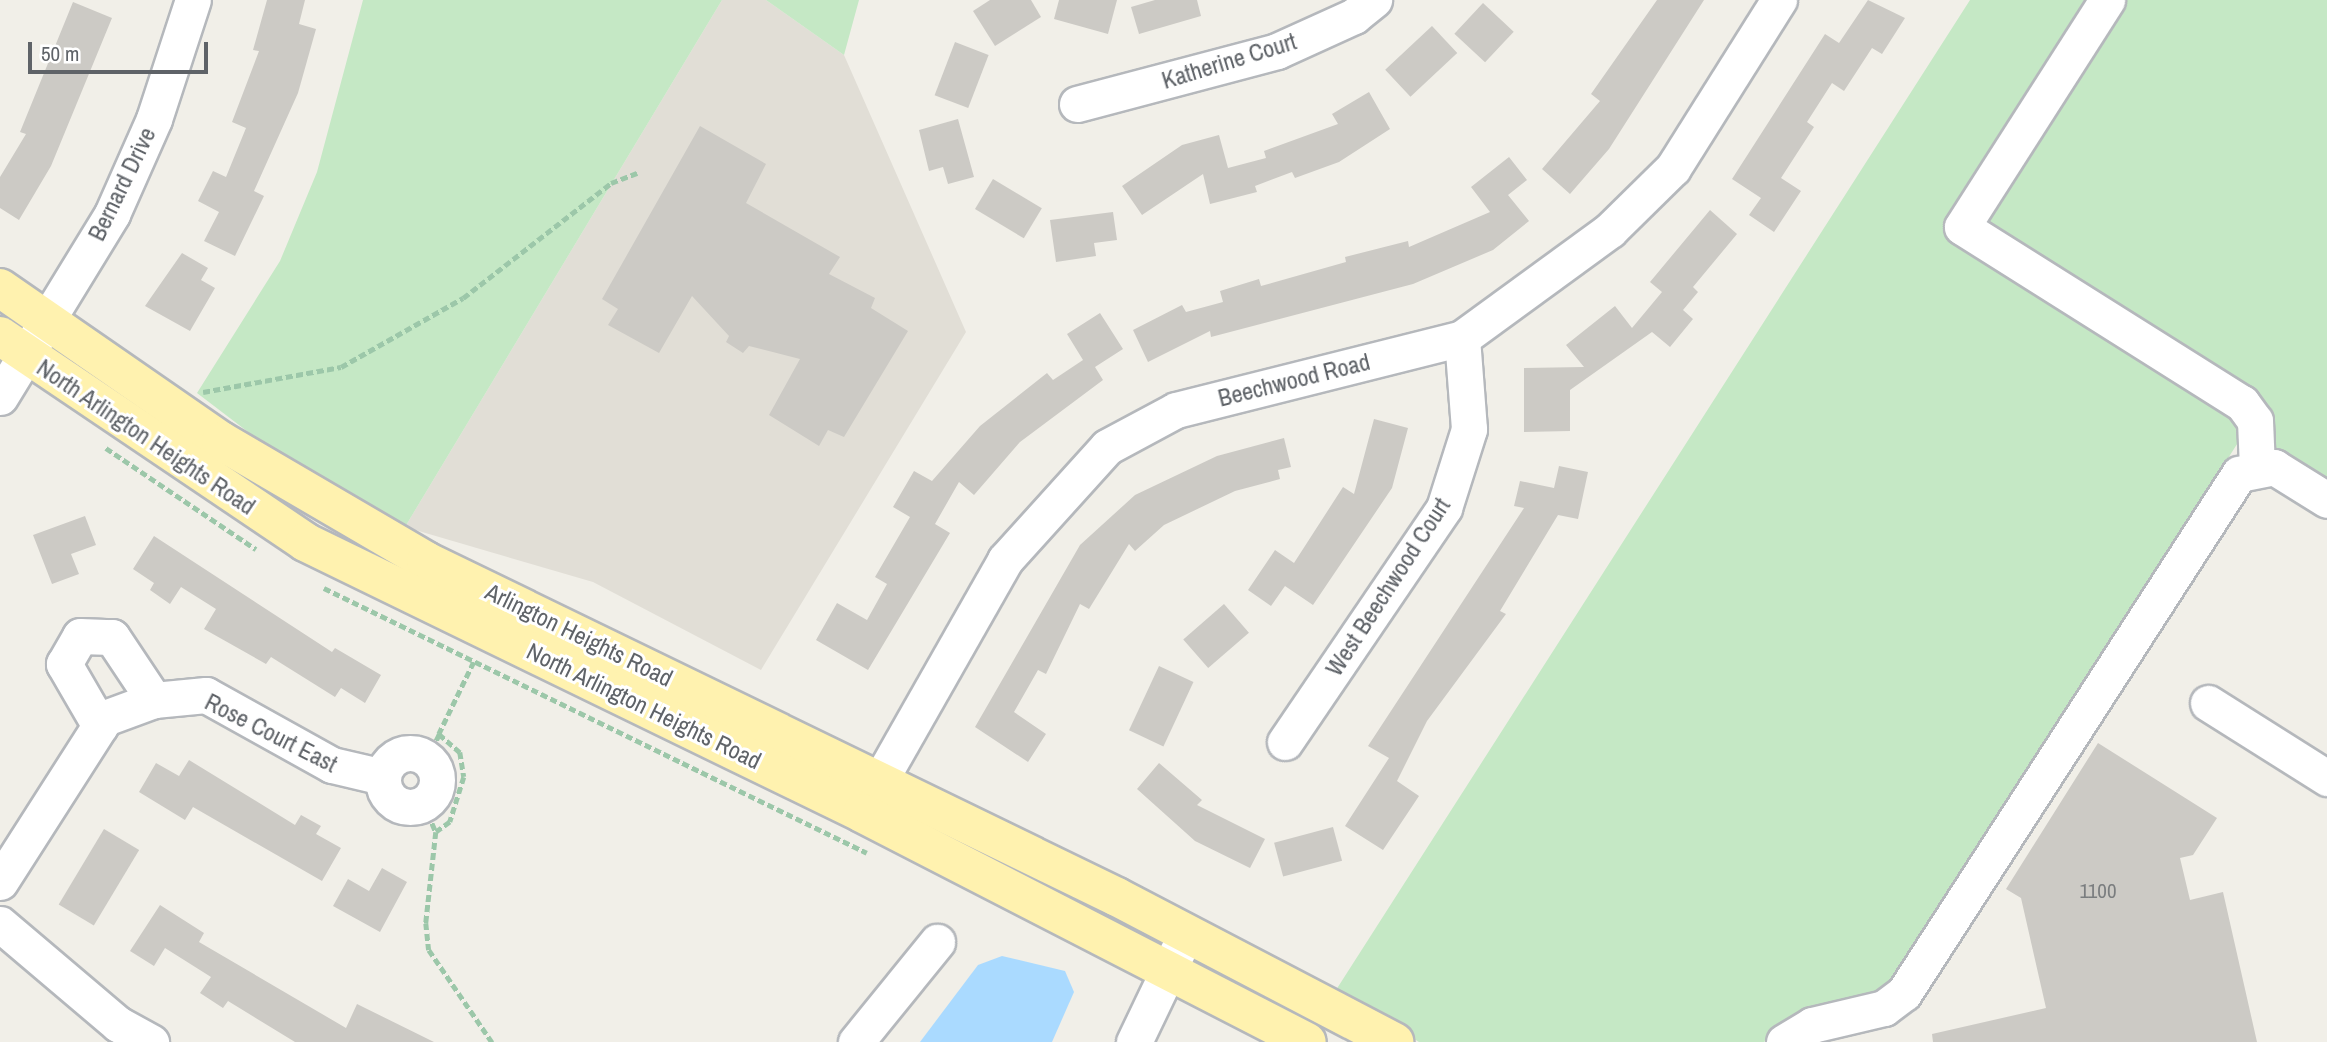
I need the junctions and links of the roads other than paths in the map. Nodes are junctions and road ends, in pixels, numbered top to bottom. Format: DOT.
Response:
graph roads {
  1 [pos="193,0"];
  2 [pos="1374,0"];
  3 [pos="1779,0"];
  4 [pos="2107,0"];
  5 [pos="1077,104"];
  6 [pos="0,288"];
  7 [pos="46,320"];
  8 [pos="1462,338"];
  9 [pos="13,346"];
  10 [pos="0,397"];
  11 [pos="2257,466"];
  12 [pos="2327,500"];
  13 [pos="154,700"];
  14 [pos="2208,703"];
  15 [pos="100,726"];
  16 [pos="1285,742"];
  17 [pos="383,778"];
  18 [pos="2327,778"];
  19 [pos="880,779"];
  20 [pos="862,813"];
  21 [pos="0,882"];
  22 [pos="0,924"];
  23 [pos="1187,933"];
  24 [pos="937,942"];
  25 [pos="1168,972"];
  26 [pos="112,1033"];
  27 [pos="150,1042"];
  28 [pos="856,1042"];
  29 [pos="1134,1042"];
  30 [pos="1307,1042"];
  31 [pos="1394,1042"];
  32 [pos="1784,1042"];
  1 -- 7 [label="street, Bernard Drive"];
  2 -- 5 [label="street, Katherine Court"];
  3 -- 8 [label="street, Beechwood Road"];
  4 -- 11 [label="street"];
  6 -- 7 [label="main road, Arlington Heights Road"];
  7 -- 9 [label="street, Bernard Drive"];
  7 -- 19 [label="main road, Arlington Heights Road"];
  8 -- 16 [label="street, West Beechwood Court"];
  8 -- 19 [label="street, Beechwood Road"];
  9 -- 10 [label="street, Bernard Drive"];
  9 -- 20 [label="main road, North Arlington Heights Road"];
  11 -- 12 [label="street"];
  11 -- 32 [label="street"];
  13 -- 15 [label="street, Rose Court East"];
  13 -- 15 [label="street"];
  13 -- 17 [label="street, Rose Court East"];
  14 -- 18 [label="street"];
  15 -- 21 [label="street, Rose Court East"];
  17 -- 17 [label="street"];
  19 -- 20 [label="street, Beechwood Road"];
  19 -- 23 [label="main road, Arlington Heights Road"];
  20 -- 25 [label="main road, North Arlington Heights Road"];
  22 -- 26 [label="street"];
  23 -- 25 [label="street"];
  23 -- 31 [label="main road"];
  24 -- 28 [label="street"];
  25 -- 29 [label="street"];
  25 -- 30 [label="main road, North Arlington Heights Road"];
  26 -- 27 [label="street"];
}
